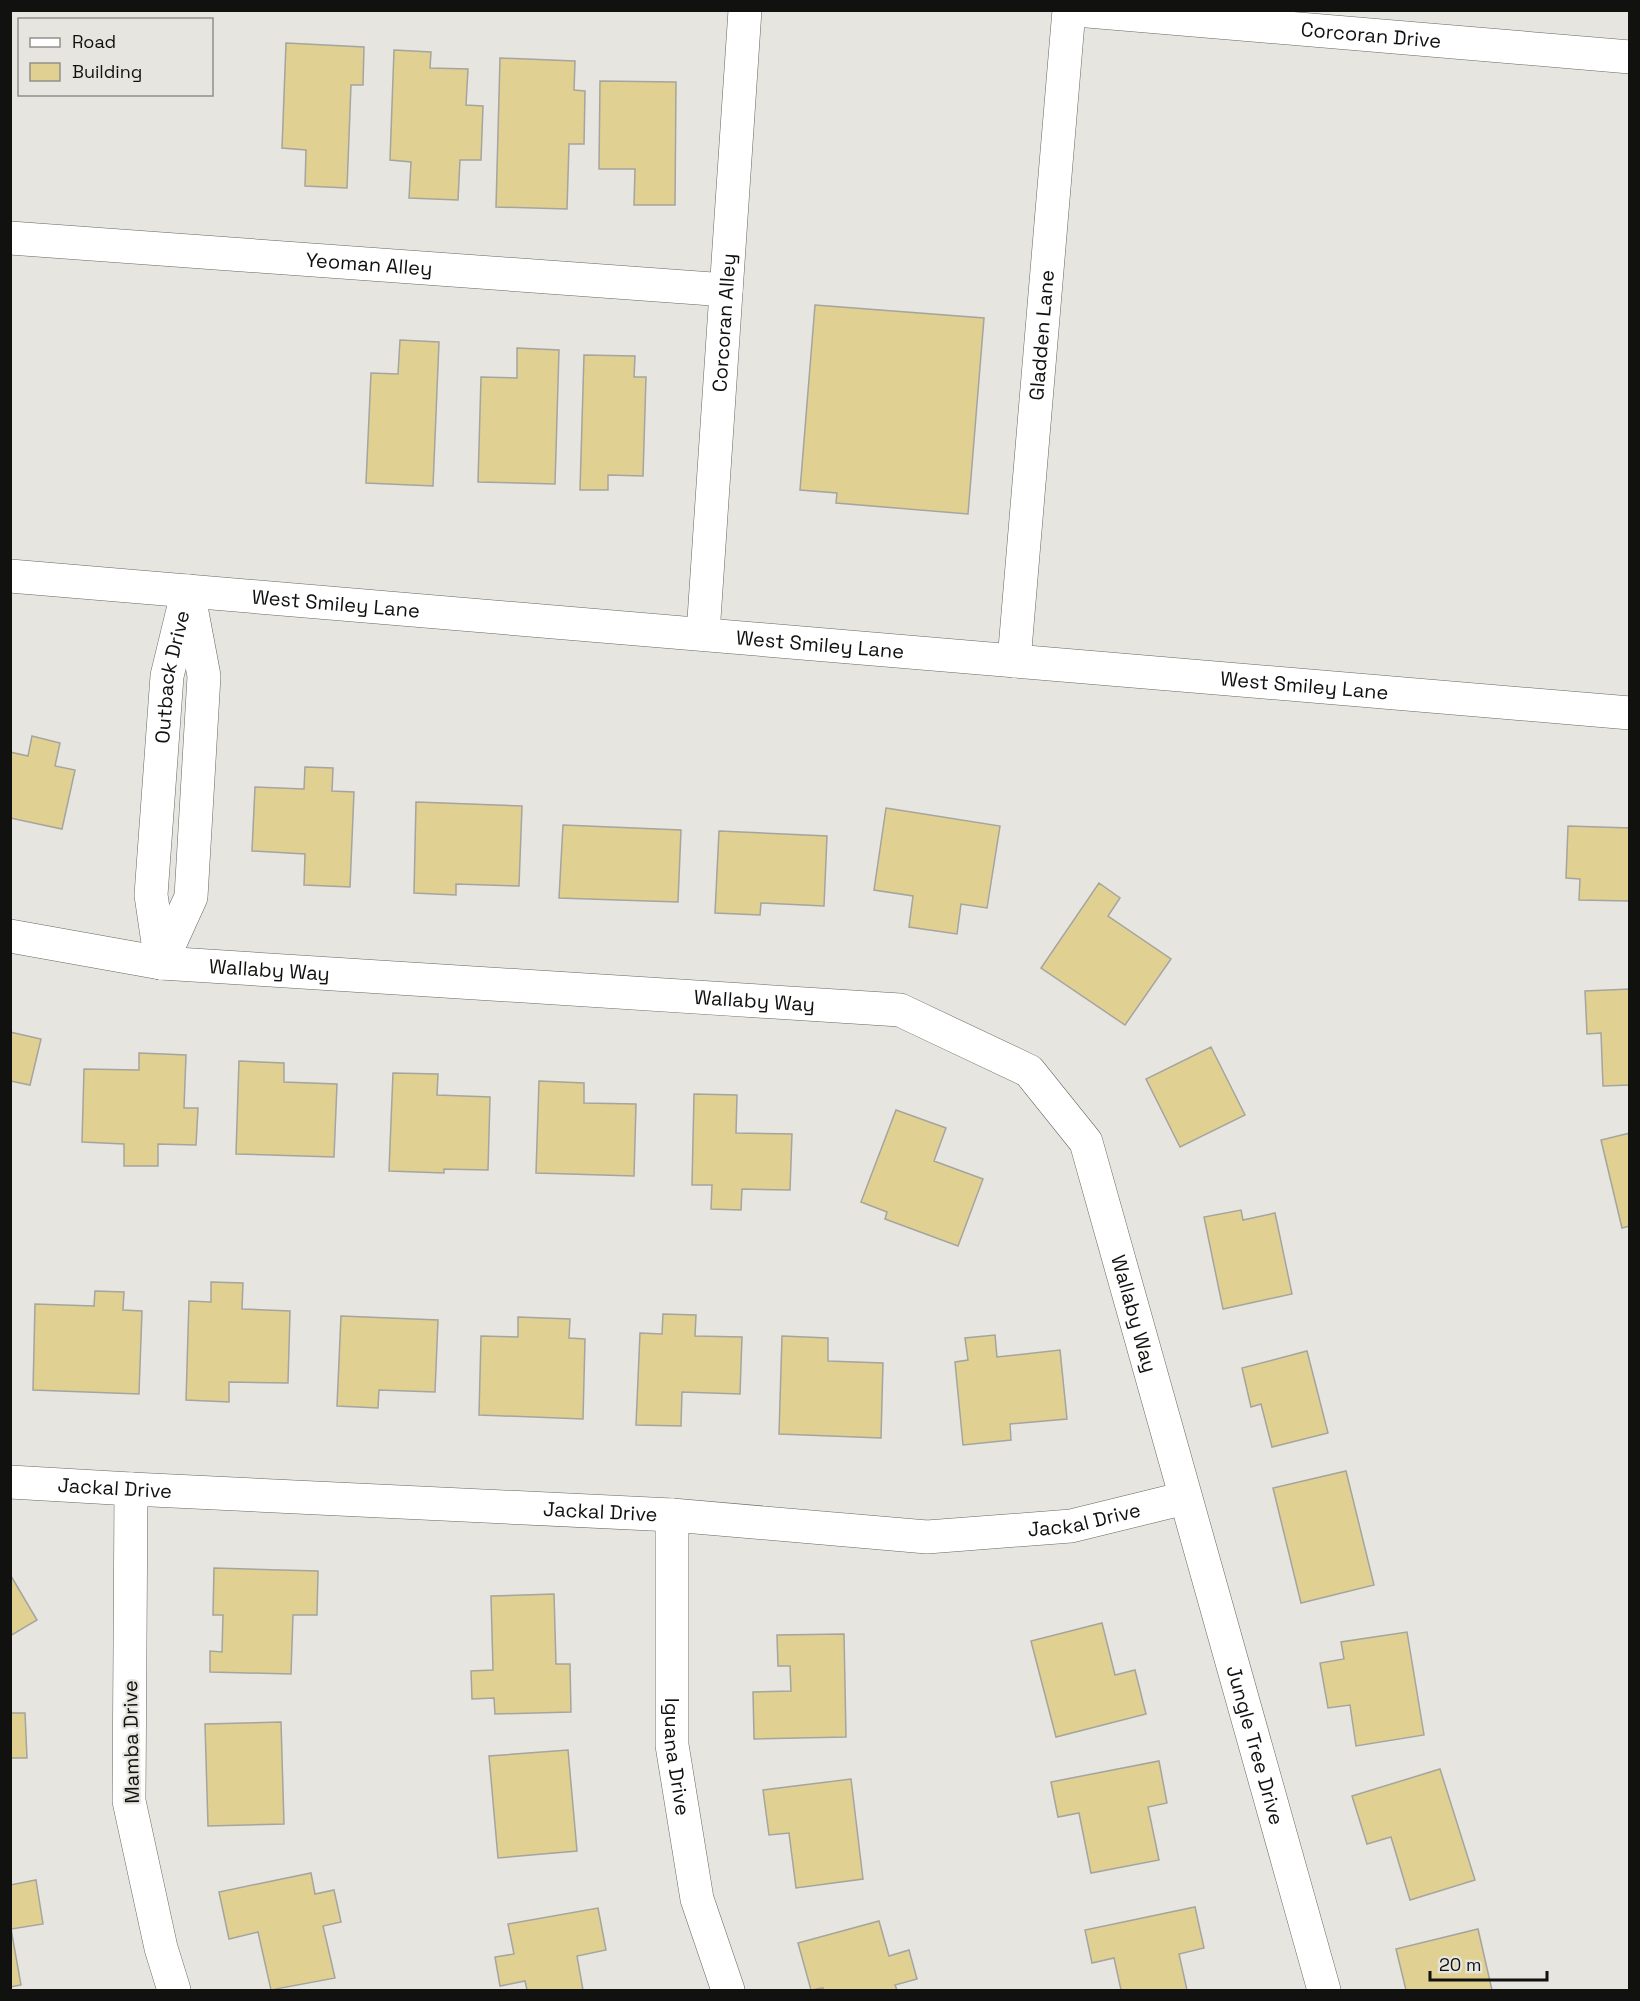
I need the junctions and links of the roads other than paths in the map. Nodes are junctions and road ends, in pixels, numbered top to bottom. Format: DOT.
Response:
graph roads {
  1 [pos="745,10"];
  2 [pos="1069,10"];
  3 [pos="1076,10"];
  4 [pos="1629,57"];
  5 [pos="10,238"];
  6 [pos="726,290"];
  7 [pos="10,576"];
  8 [pos="188,591"];
  9 [pos="703,634"];
  10 [pos="1014,661"];
  11 [pos="1629,713"];
  12 [pos="10,936"];
  13 [pos="161,963"];
  14 [pos="10,1482"];
  15 [pos="131,1489"];
  16 [pos="1185,1498"];
  17 [pos="672,1515"];
  18 [pos="174,1990"];
  19 [pos="728,1990"];
  20 [pos="1324,1990"];
  1 -- 6 [label="street, Corcoran Alley"];
  2 -- 10 [label="street, Gladden Lane"];
  3 -- 4 [label="street, Corcoran Drive"];
  5 -- 6 [label="street, Yeoman Alley"];
  6 -- 9 [label="street, Corcoran Alley"];
  7 -- 8 [label="street, West Smiley Lane"];
  8 -- 9 [label="street, West Smiley Lane"];
  8 -- 13 [label="street, Outback Drive"];
  9 -- 10 [label="street, West Smiley Lane"];
  10 -- 11 [label="street, West Smiley Lane"];
  12 -- 13 [label="street, Wallaby Way"];
  13 -- 16 [label="street, Wallaby Way"];
  14 -- 15 [label="street, Jackal Drive"];
  15 -- 17 [label="street, Jackal Drive"];
  15 -- 18 [label="street, Mamba Drive"];
  16 -- 17 [label="street, Jackal Drive"];
  16 -- 20 [label="street, Jungle Tree Drive"];
  17 -- 19 [label="street, Iguana Drive"];
}
